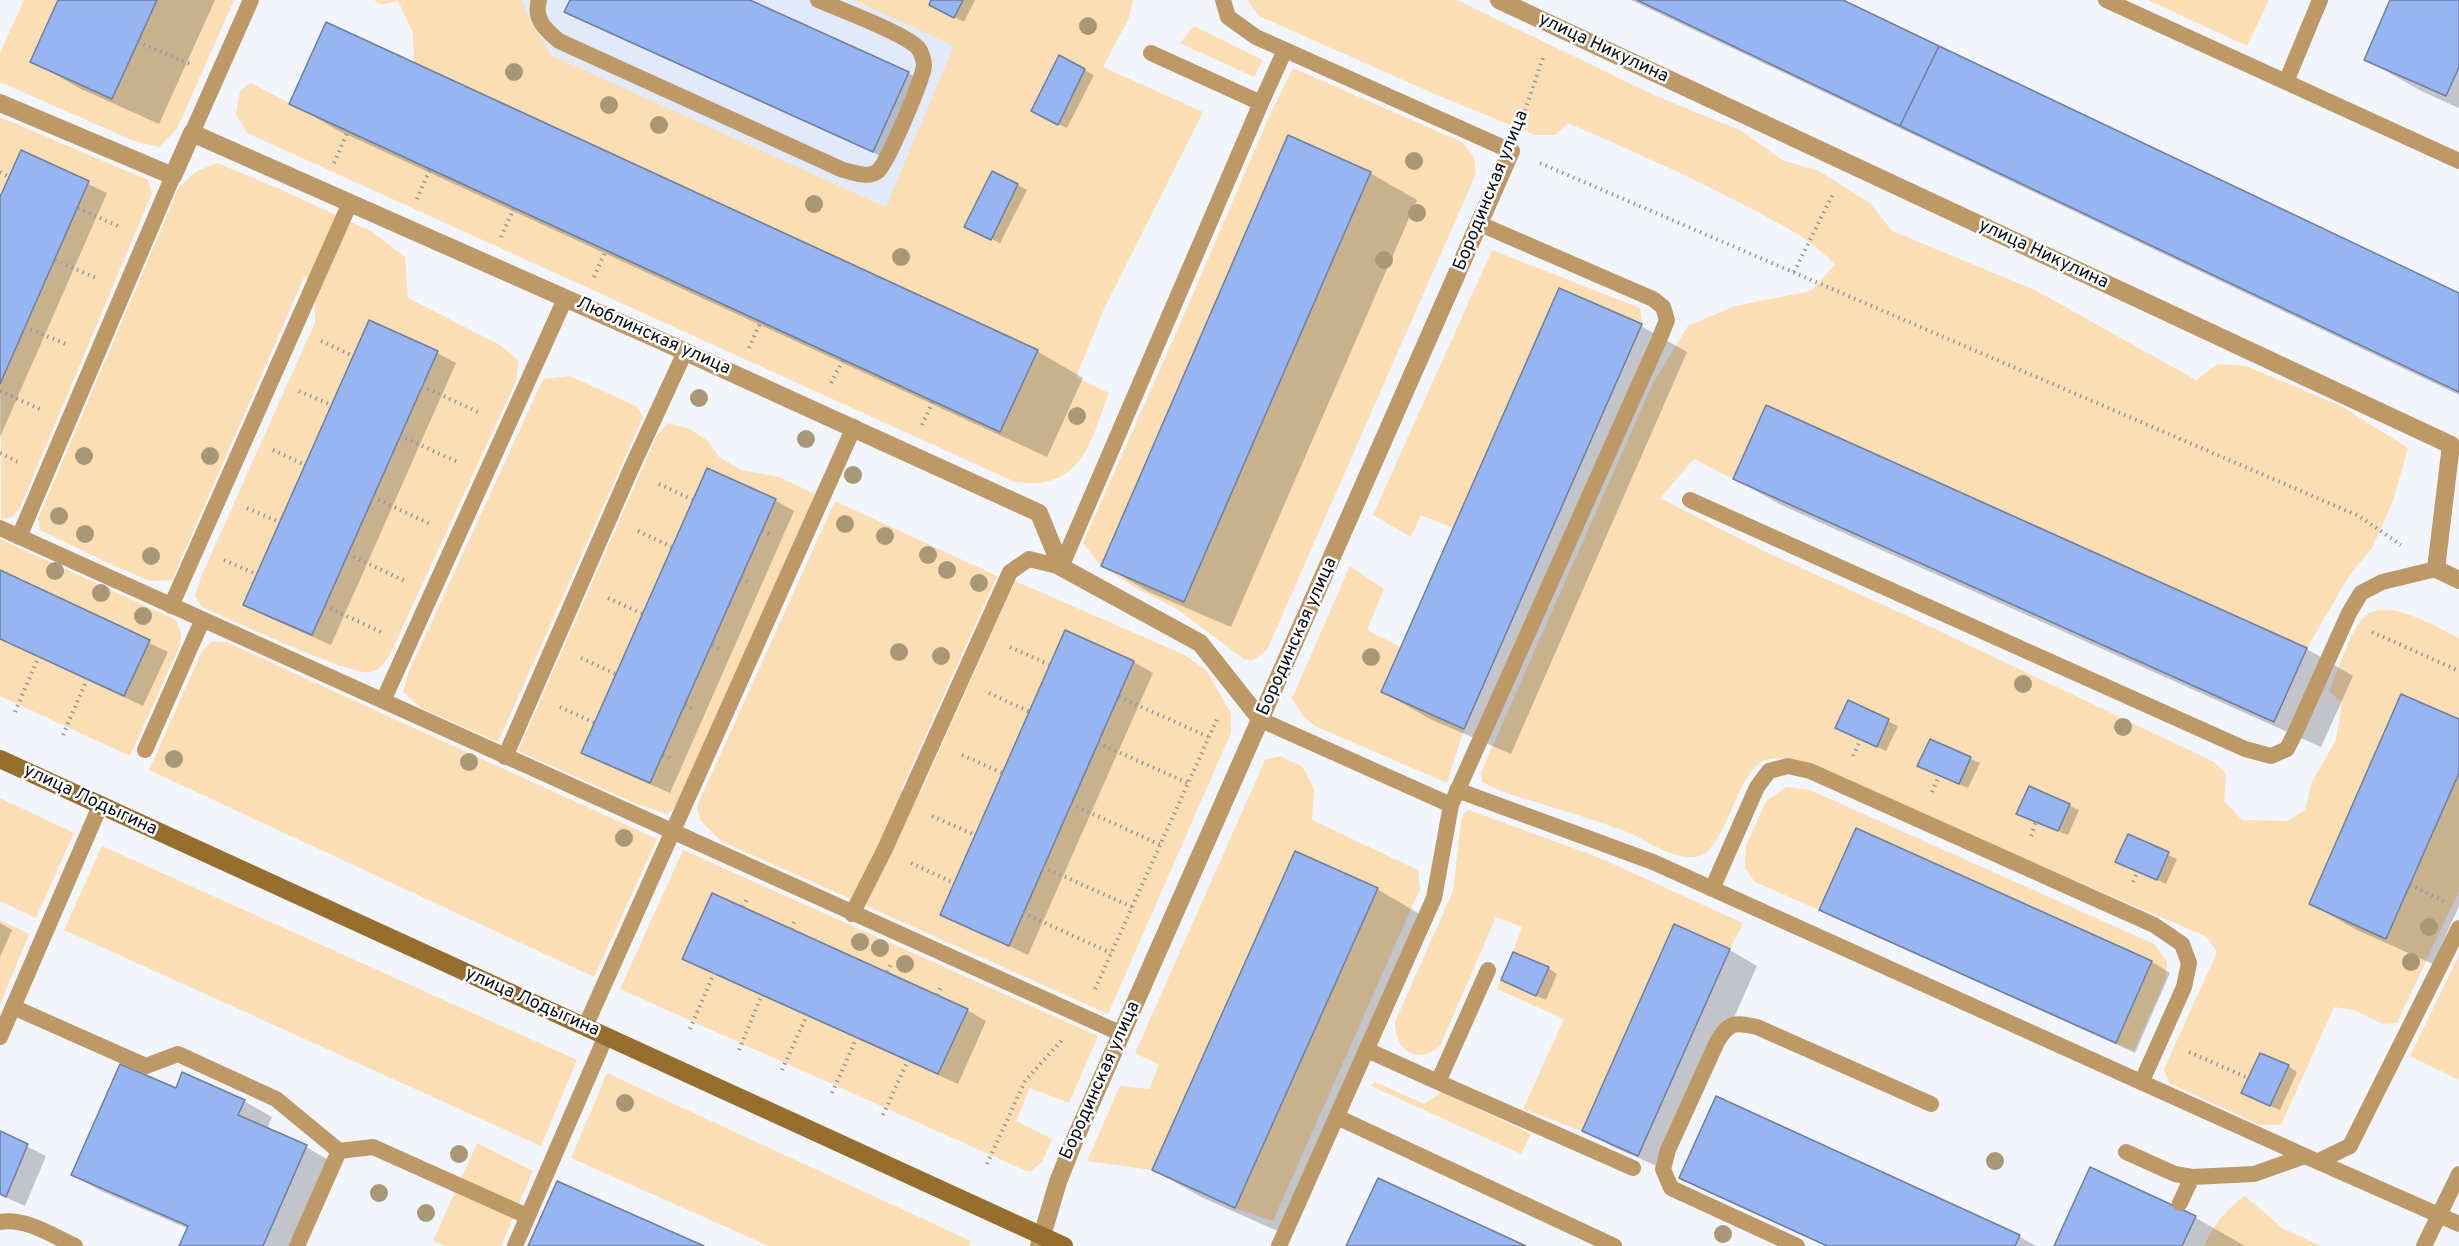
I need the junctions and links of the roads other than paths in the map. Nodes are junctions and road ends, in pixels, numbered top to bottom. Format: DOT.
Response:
graph roads {
  1 [pos="251,0"];
  2 [pos="539,0"];
  3 [pos="818,0"];
  4 [pos="1223,0"];
  5 [pos="1499,0"];
  6 [pos="2106,0"];
  7 [pos="2320,0"];
  8 [pos="1285,50"];
  9 [pos="1151,53"];
  10 [pos="2286,82"];
  11 [pos="0,103"];
  12 [pos="1261,103"];
  13 [pos="192,133"];
  14 [pos="1511,151"];
  15 [pos="2459,161"];
  16 [pos="173,176"];
  17 [pos="350,203"];
  18 [pos="1480,224"];
  19 [pos="566,299"];
  20 [pos="685,352"];
  21 [pos="854,427"];
  22 [pos="1690,500"];
  23 [pos="0,528"];
  24 [pos="19,537"];
  25 [pos="1060,567"];
  26 [pos="2436,569"];
  27 [pos="2459,580"];
  28 [pos="171,606"];
  29 [pos="202,621"];
  30 [pos="383,702"];
  31 [pos="1261,720"];
  32 [pos="145,750"];
  33 [pos="505,757"];
  34 [pos="0,759"];
  35 [pos="1454,797"];
  36 [pos="100,806"];
  37 [pos="674,833"];
  38 [pos="1712,889"];
  39 [pos="852,914"];
  40 [pos="2459,928"];
  41 [pos="1488,970"];
  42 [pos="13,1006"];
  43 [pos="585,1027"];
  44 [pos="1122,1035"];
  45 [pos="606,1036"];
  46 [pos="0,1037"];
  47 [pos="1366,1050"];
  48 [pos="2142,1081"];
  49 [pos="1438,1082"];
  50 [pos="1931,1104"];
  51 [pos="1337,1117"];
  52 [pos="339,1151"];
  53 [pos="2126,1152"];
  54 [pos="2312,1159"];
  55 [pos="1633,1168"];
  56 [pos="2459,1174"];
  57 [pos="2192,1177"];
  58 [pos="2180,1203"];
  59 [pos="2439,1215"];
  60 [pos="527,1216"];
  61 [pos="0,1222"];
  62 [pos="2459,1224"];
  63 [pos="1041,1241"];
  64 [pos="75,1246"];
  65 [pos="297,1246"];
  66 [pos="515,1246"];
  67 [pos="1064,1246"];
  68 [pos="1279,1246"];
  69 [pos="1614,1246"];
  70 [pos="1797,1246"];
  71 [pos="2424,1246"];
  1 -- 13 [label="lane"];
  2 -- 3 [label="lane"];
  4 -- 8 [label="lane"];
  5 -- 26 [label="street, улица Никулина"];
  6 -- 10 [label="lane"];
  7 -- 10 [label="lane"];
  8 -- 12 [label="lane"];
  8 -- 14 [label="lane"];
  9 -- 12 [label="lane"];
  10 -- 15 [label="lane"];
  11 -- 16 [label="street"];
  12 -- 25 [label="lane"];
  13 -- 16 [label="street"];
  13 -- 17 [label="street, Люблинская улица"];
  14 -- 18 [label="street, Бородинская улица"];
  16 -- 24 [label="lane"];
  17 -- 19 [label="street, Люблинская улица"];
  17 -- 28 [label="lane"];
  18 -- 31 [label="street, Бородинская улица"];
  18 -- 35 [label="lane"];
  19 -- 20 [label="street, Люблинская улица"];
  19 -- 30 [label="lane"];
  20 -- 21 [label="street, Люблинская улица"];
  20 -- 33 [label="lane"];
  21 -- 25 [label="street, Люблинская улица"];
  21 -- 37 [label="lane"];
  22 -- 26 [label="lane"];
  23 -- 24 [label="lane"];
  24 -- 28 [label="lane"];
  25 -- 31 [label="street"];
  25 -- 39 [label="lane"];
  26 -- 27 [label="street"];
  28 -- 29 [label="lane"];
  29 -- 30 [label="lane"];
  29 -- 32 [label="lane"];
  30 -- 33 [label="lane"];
  31 -- 35 [label="lane"];
  31 -- 44 [label="street, Бородинская улица"];
  33 -- 37 [label="lane"];
  34 -- 36 [label="main road, улица Лодыгина"];
  35 -- 38 [label="lane"];
  35 -- 47 [label="lane"];
  36 -- 42 [label="lane"];
  36 -- 43 [label="main road, улица Лодыгина"];
  37 -- 39 [label="lane"];
  37 -- 43 [label="lane"];
  38 -- 48 [label="lane"];
  38 -- 48 [label="lane"];
  39 -- 44 [label="lane"];
  40 -- 54 [label="lane"];
  41 -- 49 [label="lane"];
  42 -- 46 [label="lane"];
  42 -- 52 [label="lane"];
  43 -- 45 [label="main road, улица Лодыгина"];
  44 -- 63 [label="street, Бородинская улица"];
  45 -- 60 [label="lane"];
  45 -- 63 [label="main road, улица Лодыгина"];
  47 -- 49 [label="lane"];
  47 -- 51 [label="lane"];
  48 -- 54 [label="lane"];
  49 -- 55 [label="lane"];
  50 -- 70 [label="lane"];
  51 -- 68 [label="lane"];
  51 -- 69 [label="lane"];
  52 -- 60 [label="lane"];
  52 -- 65 [label="lane"];
  53 -- 57 [label="lane"];
  54 -- 57 [label="lane"];
  54 -- 59 [label="lane"];
  56 -- 59 [label="lane"];
  57 -- 58 [label="lane"];
  59 -- 62 [label="lane"];
  59 -- 71 [label="lane"];
  60 -- 66 [label="lane"];
  61 -- 64 [label="lane"];
  63 -- 67 [label="main road, улица Лодыгина"];
}
